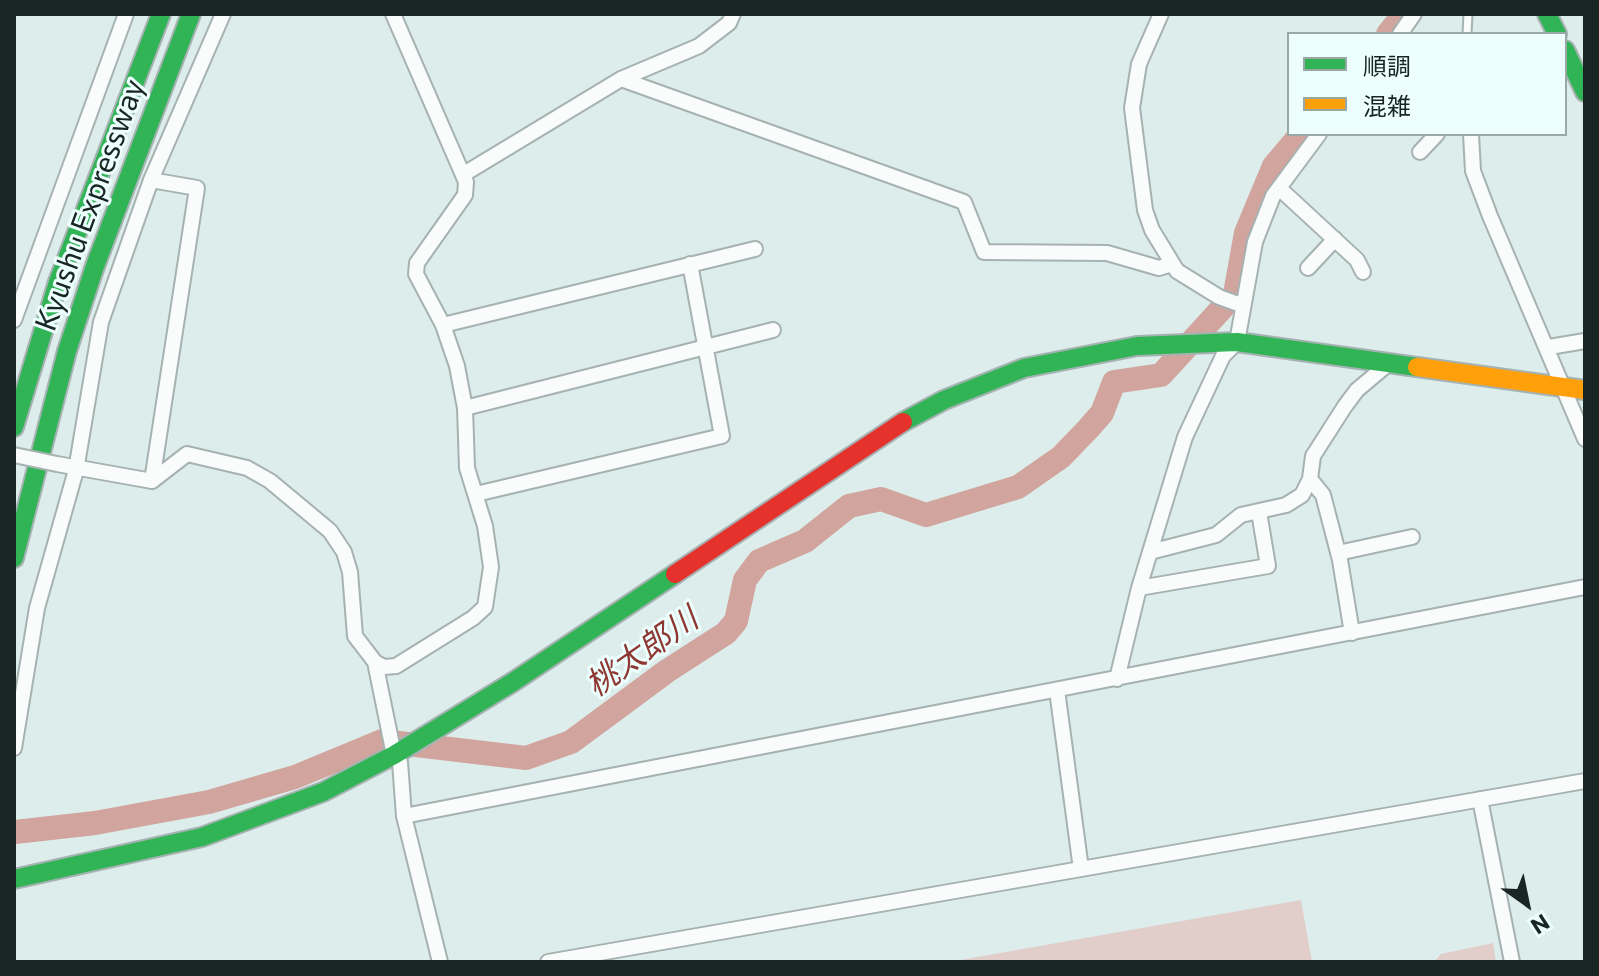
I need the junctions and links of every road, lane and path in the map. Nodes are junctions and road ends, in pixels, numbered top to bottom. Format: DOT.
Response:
graph roads {
  1 [pos="126,14"];
  2 [pos="161,14"];
  3 [pos="191,14"];
  4 [pos="223,14"];
  5 [pos="393,14"];
  6 [pos="733,14"];
  7 [pos="1161,14"];
  8 [pos="1414,14"];
  9 [pos="1547,14"];
  10 [pos="1401,32"];
  11 [pos="1556,32"];
  12 [pos="1567,54"];
  13 [pos="621,79"];
  14 [pos="1585,92"];
  15 [pos="1318,136"];
  16 [pos="1435,136"];
  17 [pos="1471,136"];
  18 [pos="1420,152"];
  19 [pos="464,174"];
  20 [pos="151,180"];
  21 [pos="1279,188"];
  22 [pos="1335,239"];
  23 [pos="755,249"];
  24 [pos="690,264"];
  25 [pos="1308,268"];
  26 [pos="1177,271"];
  27 [pos="1363,272"];
  28 [pos="1241,305"];
  29 [pos="14,320"];
  30 [pos="443,325"];
  31 [pos="773,330"];
  32 [pos="1585,341"];
  33 [pos="1237,342"];
  34 [pos="706,347"];
  35 [pos="1549,347"];
  36 [pos="1388,364"];
  37 [pos="1564,387"];
  38 [pos="1585,390"];
  39 [pos="465,408"];
  40 [pos="14,427"];
  41 [pos="1585,439"];
  42 [pos="14,455"];
  43 [pos="76,470"];
  44 [pos="1310,479"];
  45 [pos="152,481"];
  46 [pos="476,494"];
  47 [pos="1259,512"];
  48 [pos="1412,537"];
  49 [pos="1150,552"];
  50 [pos="1338,553"];
  51 [pos="14,558"];
  52 [pos="1585,587"];
  53 [pos="1139,588"];
  54 [pos="1352,633"];
  55 [pos="375,662"];
  56 [pos="1117,679"];
  57 [pos="1057,690"];
  58 [pos="14,748"];
  59 [pos="394,755"];
  60 [pos="1585,781"];
  61 [pos="1480,799"];
  62 [pos="404,816"];
  63 [pos="1081,869"];
  64 [pos="15,879"];
  65 [pos="440,962"];
  66 [pos="548,962"];
  67 [pos="1512,962"];
  1 -- 29 [label="street"];
  2 -- 40 [label="main road, Kyushu Expressway"];
  3 -- 51 [label="main road, Kyushu Expressway"];
  4 -- 20 [label="street"];
  5 -- 19 [label="street"];
  6 -- 13 [label="street"];
  7 -- 26 [label="street"];
  8 -- 10 [label="street"];
  9 -- 11 [label="main road"];
  12 -- 14 [label="main road"];
  13 -- 19 [label="street"];
  13 -- 26 [label="street"];
  15 -- 21 [label="street"];
  16 -- 18 [label="street"];
  17 -- 35 [label="street"];
  19 -- 30 [label="street"];
  20 -- 43 [label="street"];
  20 -- 45 [label="street"];
  21 -- 22 [label="street"];
  21 -- 28 [label="street"];
  22 -- 25 [label="street"];
  22 -- 27 [label="street"];
  23 -- 24 [label="street"];
  24 -- 30 [label="street"];
  24 -- 34 [label="street"];
  26 -- 28 [label="street"];
  28 -- 33 [label="street"];
  30 -- 39 [label="street"];
  31 -- 34 [label="street"];
  32 -- 35 [label="street"];
  33 -- 36 [label="main road"];
  33 -- 49 [label="street"];
  33 -- 59 [label="main road"];
  34 -- 39 [label="street"];
  34 -- 46 [label="street"];
  35 -- 37 [label="street"];
  36 -- 37 [label="main road"];
  36 -- 44 [label="street"];
  37 -- 38 [label="main road"];
  37 -- 41 [label="street"];
  39 -- 46 [label="street"];
  42 -- 43 [label="street, bridge"];
  43 -- 45 [label="street"];
  43 -- 58 [label="street"];
  44 -- 47 [label="street"];
  44 -- 50 [label="street"];
  45 -- 55 [label="street"];
  46 -- 55 [label="street"];
  47 -- 49 [label="street"];
  47 -- 53 [label="street"];
  48 -- 50 [label="street"];
  49 -- 53 [label="street"];
  50 -- 54 [label="street"];
  52 -- 54 [label="street"];
  53 -- 56 [label="street"];
  54 -- 56 [label="street"];
  55 -- 59 [label="street"];
  56 -- 57 [label="street"];
  57 -- 62 [label="street"];
  57 -- 63 [label="street"];
  59 -- 62 [label="street"];
  59 -- 64 [label="main road"];
  60 -- 61 [label="street"];
  61 -- 63 [label="street"];
  61 -- 67 [label="street"];
  62 -- 65 [label="street"];
  63 -- 66 [label="street"];
}
